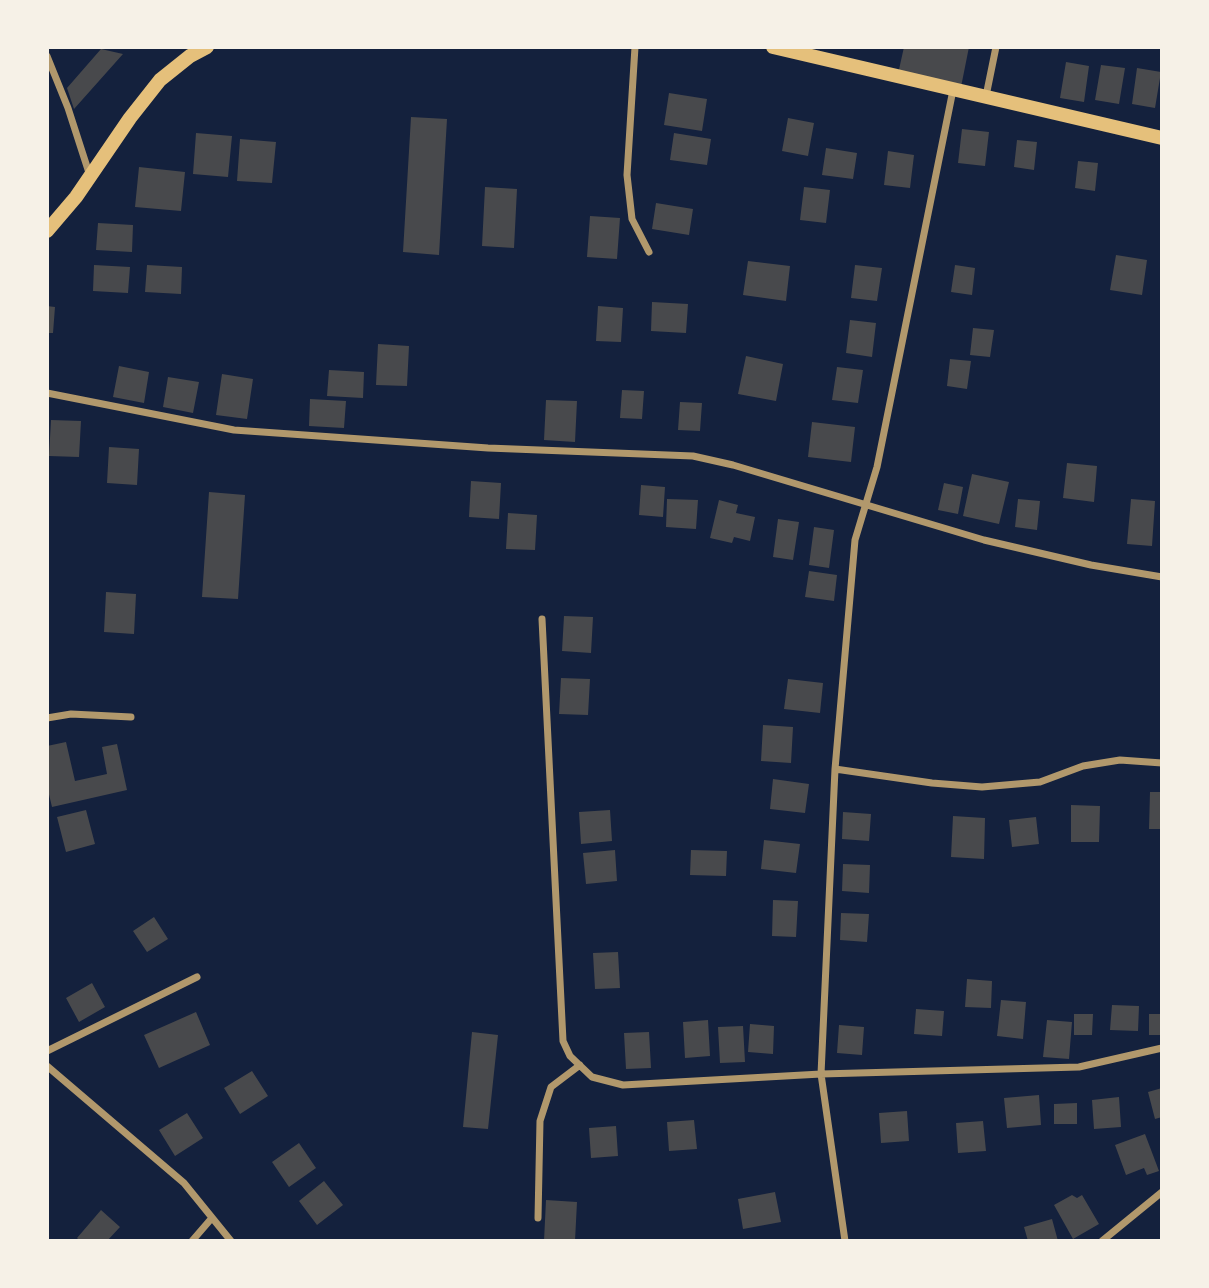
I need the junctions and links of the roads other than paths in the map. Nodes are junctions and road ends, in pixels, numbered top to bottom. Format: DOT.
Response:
graph roads {
  1 [pos="207,47"];
  2 [pos="635,47"];
  3 [pos="773,47"];
  4 [pos="996,47"];
  5 [pos="185,51"];
  6 [pos="47,56"];
  7 [pos="953,88"];
  8 [pos="986,96"];
  9 [pos="1162,138"];
  10 [pos="90,177"];
  11 [pos="47,230"];
  12 [pos="649,252"];
  13 [pos="47,393"];
  14 [pos="867,505"];
  15 [pos="1162,577"];
  16 [pos="542,619"];
  17 [pos="131,717"];
  18 [pos="47,718"];
  19 [pos="1162,763"];
  20 [pos="835,769"];
  21 [pos="197,977"];
  22 [pos="1162,1048"];
  23 [pos="47,1051"];
  24 [pos="580,1065"];
  25 [pos="47,1066"];
  26 [pos="821,1074"];
  27 [pos="1162,1192"];
  28 [pos="538,1218"];
  29 [pos="211,1219"];
  30 [pos="192,1241"];
  31 [pos="231,1241"];
  32 [pos="845,1241"];
  33 [pos="1102,1241"];
  1 -- 5 [label="main road"];
  2 -- 12 [label="street"];
  3 -- 7 [label="main road"];
  4 -- 8 [label="street"];
  5 -- 10 [label="main road"];
  6 -- 10 [label="street"];
  7 -- 8 [label="main road"];
  7 -- 14 [label="street"];
  8 -- 9 [label="main road"];
  10 -- 11 [label="main road"];
  13 -- 14 [label="street"];
  14 -- 15 [label="street"];
  14 -- 20 [label="street"];
  16 -- 24 [label="street"];
  17 -- 18 [label="street"];
  19 -- 20 [label="street"];
  20 -- 26 [label="street"];
  21 -- 23 [label="street"];
  22 -- 26 [label="street"];
  24 -- 26 [label="street"];
  24 -- 28 [label="street"];
  25 -- 29 [label="street"];
  26 -- 32 [label="street"];
  27 -- 33 [label="street"];
  29 -- 30 [label="street"];
  29 -- 31 [label="street"];
}
